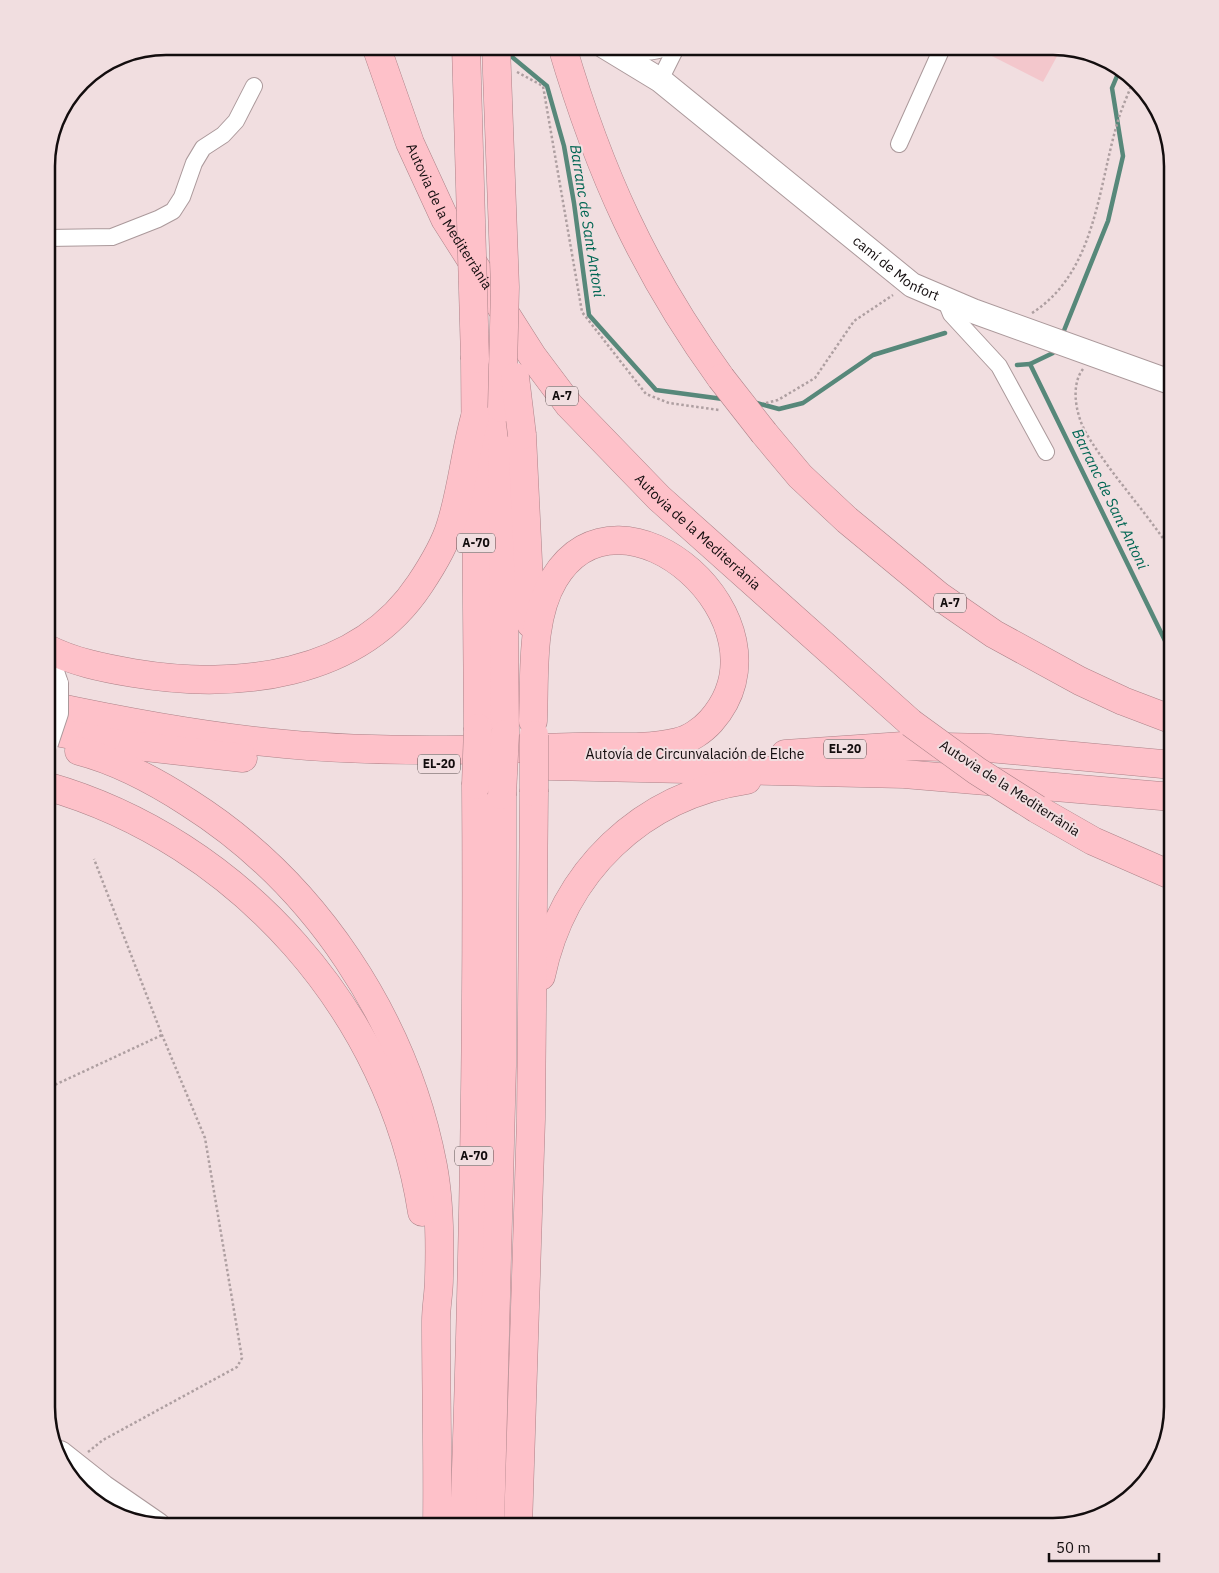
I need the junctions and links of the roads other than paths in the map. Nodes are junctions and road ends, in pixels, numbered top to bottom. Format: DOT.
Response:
graph roads {
  1 [pos="379,55"];
  2 [pos="466,55"];
  3 [pos="496,55"];
  4 [pos="565,55"];
  5 [pos="619,55"];
  6 [pos="672,55"];
  7 [pos="939,55"];
  8 [pos="660,80"];
  9 [pos="254,86"];
  10 [pos="899,144"];
  11 [pos="55,238"];
  12 [pos="505,288"];
  13 [pos="945,299"];
  14 [pos="1164,379"];
  15 [pos="475,417"];
  16 [pos="1046,452"];
  17 [pos="55,651"];
  18 [pos="55,695"];
  19 [pos="1164,717"];
  20 [pos="55,732"];
  21 [pos="522,735"];
  22 [pos="55,744"];
  23 [pos="1164,764"];
  24 [pos="834,771"];
  25 [pos="55,789"];
  26 [pos="1164,796"];
  27 [pos="1164,872"];
  28 [pos="532,1017"];
  29 [pos="436,1317"];
  30 [pos="71,1465"];
  31 [pos="145,1516"];
  32 [pos="436,1518"];
  33 [pos="464,1518"];
  34 [pos="490,1518"];
  35 [pos="518,1518"];
  1 -- 27 [label="highway, Autovia de la Mediterrània / A-7, bridge"];
  2 -- 15 [label="highway, A-70, bridge"];
  3 -- 12 [label="highway, A-70, bridge"];
  4 -- 19 [label="highway, A-7, bridge"];
  5 -- 8 [label="street, camí de Monfort"];
  6 -- 8 [label="street"];
  7 -- 10 [label="street"];
  8 -- 13 [label="street, camí de Monfort"];
  9 -- 11 [label="street"];
  12 -- 21 [label="highway, A-70, bridge"];
  12 -- 21 [label="highway, bridge"];
  13 -- 14 [label="street, camí de Monfort"];
  13 -- 16 [label="street"];
  15 -- 17 [label="highway"];
  15 -- 33 [label="highway, A-70, bridge"];
  18 -- 21 [label="highway, EL-20"];
  20 -- 24 [label="highway, EL-20"];
  21 -- 21 [label="highway"];
  21 -- 23 [label="highway, Autovía de Circunvalación de Elche / EL-20"];
  21 -- 28 [label="highway, bridge"];
  21 -- 34 [label="highway, A-70, bridge"];
  22 -- 29 [label="highway"];
  24 -- 26 [label="highway, EL-20"];
  24 -- 28 [label="highway"];
  25 -- 29 [label="highway"];
  28 -- 35 [label="highway"];
  29 -- 32 [label="highway"];
  30 -- 31 [label="street"];
}
